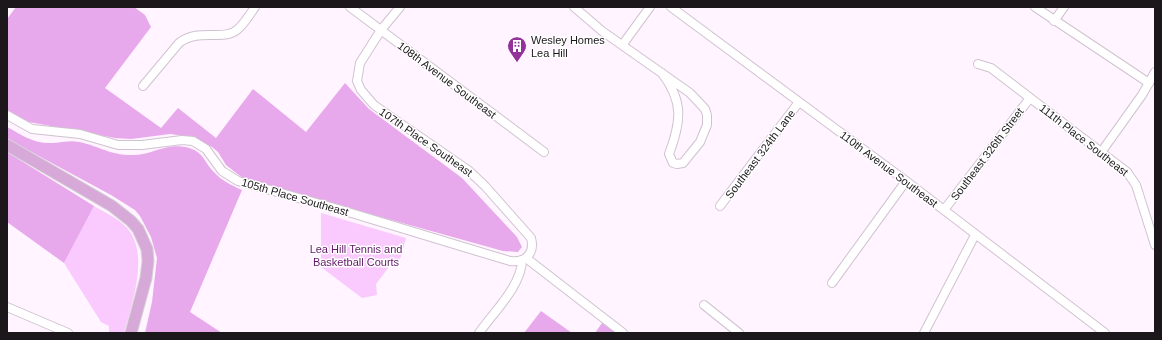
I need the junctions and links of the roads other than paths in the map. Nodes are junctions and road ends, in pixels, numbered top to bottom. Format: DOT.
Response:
graph roads {
  1 [pos="255,7"];
  2 [pos="350,7"];
  3 [pos="400,7"];
  4 [pos="574,7"];
  5 [pos="650,7"];
  6 [pos="671,7"];
  7 [pos="1035,7"];
  8 [pos="1064,7"];
  9 [pos="1054,21"];
  10 [pos="381,30"];
  11 [pos="623,44"];
  12 [pos="978,64"];
  13 [pos="1155,72"];
  14 [pos="662,74"];
  15 [pos="1149,83"];
  16 [pos="143,86"];
  17 [pos="1030,98"];
  18 [pos="799,102"];
  19 [pos="7,115"];
  20 [pos="7,145"];
  21 [pos="1102,151"];
  22 [pos="544,152"];
  23 [pos="906,181"];
  24 [pos="720,206"];
  25 [pos="944,210"];
  26 [pos="975,235"];
  27 [pos="1155,244"];
  28 [pos="524,259"];
  29 [pos="832,283"];
  30 [pos="704,305"];
  31 [pos="7,307"];
  32 [pos="68,333"];
  33 [pos="131,333"];
  34 [pos="479,333"];
  35 [pos="623,333"];
  36 [pos="739,333"];
  37 [pos="924,333"];
  38 [pos="1105,333"];
  1 -- 16 [label="street"];
  2 -- 10 [label="street, 108th Avenue Southeast"];
  3 -- 10 [label="street"];
  4 -- 11 [label="street"];
  5 -- 11 [label="street"];
  6 -- 18 [label="street, 110th Avenue Southeast"];
  7 -- 9 [label="street"];
  8 -- 9 [label="street"];
  9 -- 15 [label="street"];
  10 -- 22 [label="street, 108th Avenue Southeast"];
  10 -- 28 [label="street, 107th Place Southeast"];
  11 -- 14 [label="street"];
  12 -- 17 [label="street, 111th Place Southeast"];
  13 -- 15 [label="street"];
  14 -- 14 [label="street"];
  15 -- 21 [label="street"];
  17 -- 21 [label="street, 111th Place Southeast"];
  17 -- 25 [label="street, Southeast 326th Street"];
  18 -- 23 [label="street, 110th Avenue Southeast"];
  18 -- 24 [label="street, Southeast 324th Lane"];
  19 -- 28 [label="street, 105th Place Southeast"];
  20 -- 33 [label="main road"];
  21 -- 27 [label="street, 111th Place Southeast"];
  23 -- 25 [label="street, 110th Avenue Southeast"];
  23 -- 29 [label="street"];
  25 -- 26 [label="street, 110th Avenue Southeast"];
  26 -- 37 [label="street"];
  26 -- 38 [label="street, 110th Avenue Southeast"];
  28 -- 34 [label="street, 107th Place Southeast"];
  28 -- 35 [label="street"];
  30 -- 36 [label="street"];
  31 -- 32 [label="street"];
}
